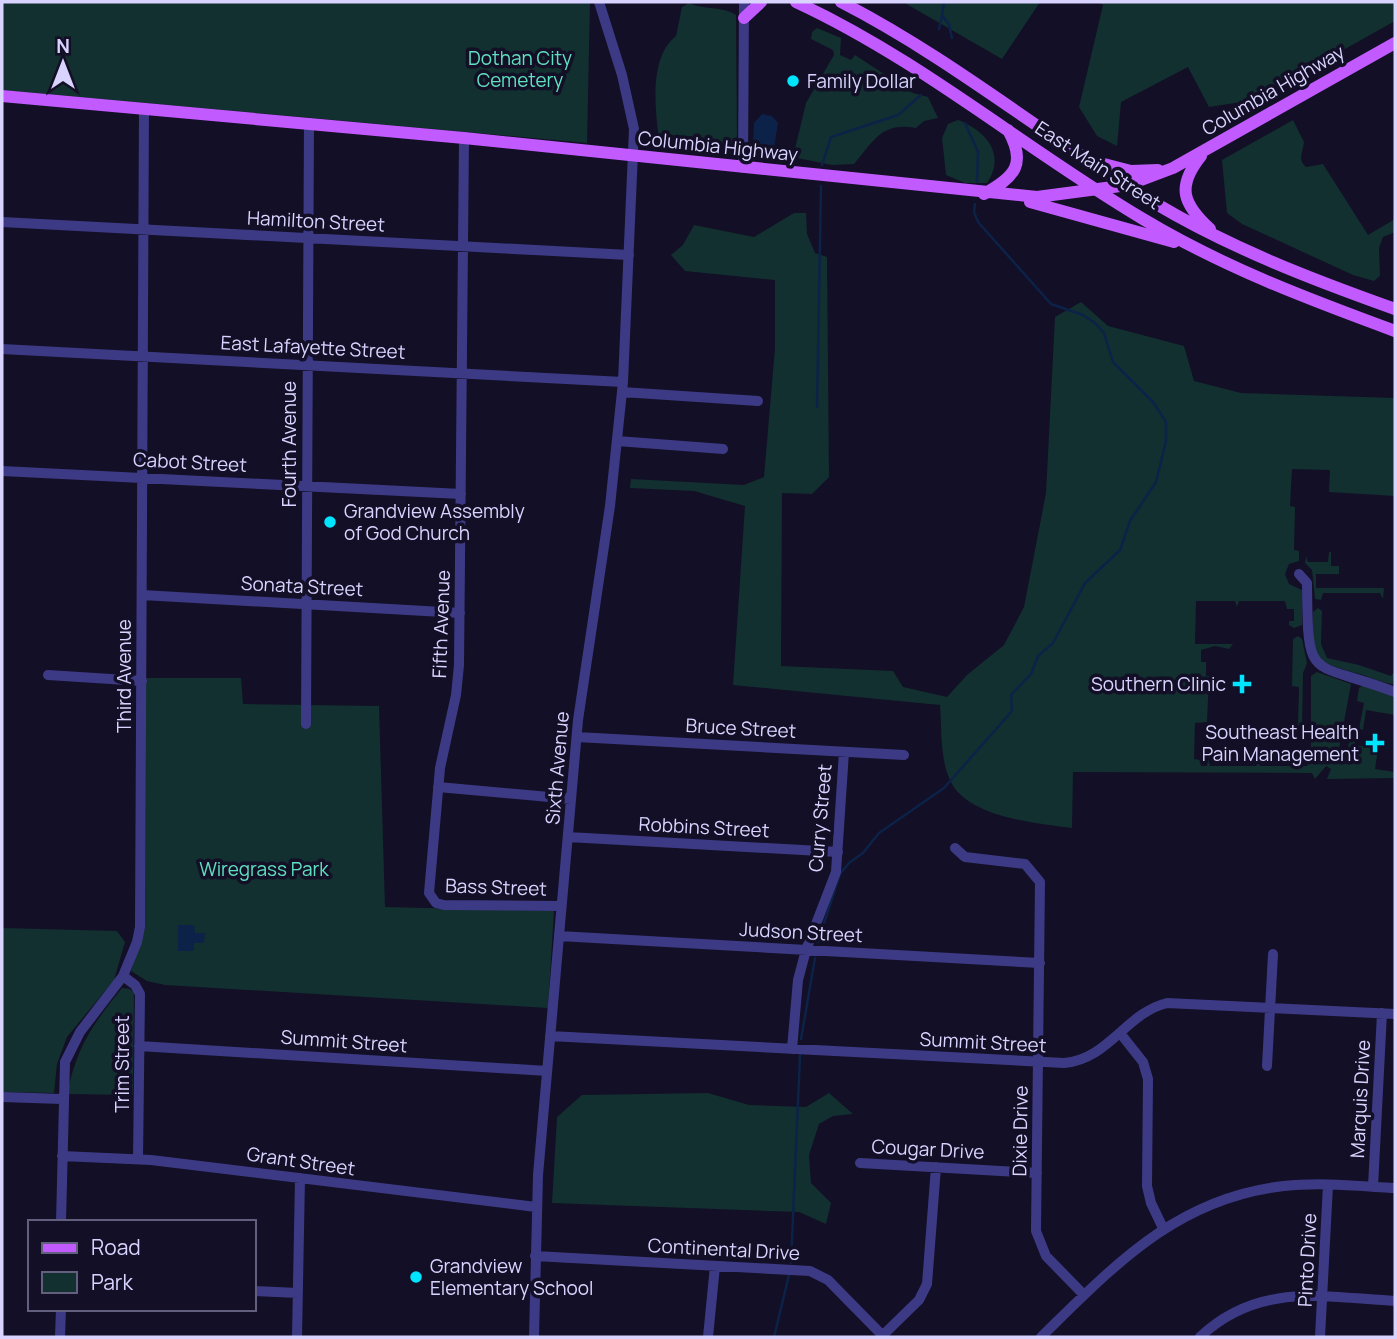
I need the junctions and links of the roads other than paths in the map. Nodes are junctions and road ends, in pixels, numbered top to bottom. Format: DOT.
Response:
graph roads {
  1 [pos="599,2"];
  2 [pos="744,2"];
  3 [pos="761,2"];
  4 [pos="796,2"];
  5 [pos="841,2"];
  6 [pos="744,18"];
  7 [pos="1395,43"];
  8 [pos="2,96"];
  9 [pos="144,108"];
  10 [pos="309,123"];
  11 [pos="1006,127"];
  12 [pos="464,138"];
  13 [pos="1205,152"];
  14 [pos="634,156"];
  15 [pos="1093,162"];
  16 [pos="743,167"];
  17 [pos="1172,168"];
  18 [pos="1128,185"];
  19 [pos="1099,191"];
  20 [pos="984,194"];
  21 [pos="1009,196"];
  22 [pos="2,222"];
  23 [pos="143,230"];
  24 [pos="307,238"];
  25 [pos="1220,239"];
  26 [pos="1188,245"];
  27 [pos="463,247"];
  28 [pos="629,255"];
  29 [pos="1323,284"];
  30 [pos="1315,302"];
  31 [pos="1395,309"];
  32 [pos="1395,331"];
  33 [pos="2,349"];
  34 [pos="143,356"];
  35 [pos="307,365"];
  36 [pos="461,372"];
  37 [pos="623,387"];
  38 [pos="758,401"];
  39 [pos="617,441"];
  40 [pos="723,449"];
  41 [pos="2,471"];
  42 [pos="142,478"];
  43 [pos="306,485"];
  44 [pos="461,494"];
  45 [pos="1299,574"];
  46 [pos="142,595"];
  47 [pos="305,604"];
  48 [pos="460,613"];
  49 [pos="48,674"];
  50 [pos="142,681"];
  51 [pos="1395,692"];
  52 [pos="306,724"];
  53 [pos="577,737"];
  54 [pos="844,752"];
  55 [pos="904,755"];
  56 [pos="438,787"];
  57 [pos="571,799"];
  58 [pos="568,837"];
  59 [pos="955,848"];
  60 [pos="838,852"];
  61 [pos="431,899"];
  62 [pos="561,906"];
  63 [pos="559,936"];
  64 [pos="806,950"];
  65 [pos="1273,954"];
  66 [pos="1040,963"];
  67 [pos="123,976"];
  68 [pos="1270,1007"];
  69 [pos="1382,1013"];
  70 [pos="1395,1014"];
  71 [pos="1120,1033"];
  72 [pos="550,1036"];
  73 [pos="139,1046"];
  74 [pos="792,1049"];
  75 [pos="1038,1062"];
  76 [pos="1267,1066"];
  77 [pos="547,1072"];
  78 [pos="2,1097"];
  79 [pos="62,1099"];
  80 [pos="62,1156"];
  81 [pos="138,1159"];
  82 [pos="860,1163"];
  83 [pos="936,1167"];
  84 [pos="1037,1173"];
  85 [pos="300,1178"];
  86 [pos="1328,1185"];
  87 [pos="1373,1186"];
  88 [pos="1395,1188"];
  89 [pos="536,1207"];
  90 [pos="61,1220"];
  91 [pos="1163,1228"];
  92 [pos="535,1256"];
  93 [pos="715,1266"];
  94 [pos="256,1291"];
  95 [pos="298,1293"];
  96 [pos="1084,1295"];
  97 [pos="1322,1297"];
  98 [pos="1395,1301"];
  99 [pos="61,1311"];
  100 [pos="883,1336"];
  101 [pos="61,1337"];
  102 [pos="297,1337"];
  103 [pos="534,1337"];
  104 [pos="708,1337"];
  105 [pos="1041,1337"];
  106 [pos="1200,1337"];
  107 [pos="1320,1337"];
  1 -- 14 [label="street, Sixth Avenue"];
  2 -- 6 [label="street"];
  3 -- 6 [label="main road"];
  4 -- 11 [label="main road, East Main Street"];
  5 -- 15 [label="main road, East Main Street"];
  6 -- 16 [label="street"];
  7 -- 13 [label="main road, Columbia Highway"];
  8 -- 9 [label="main road, Columbia Highway"];
  9 -- 10 [label="main road, Columbia Highway"];
  9 -- 23 [label="street, Third Avenue"];
  10 -- 12 [label="main road, Columbia Highway"];
  10 -- 24 [label="street, Fourth Avenue"];
  11 -- 19 [label="main road, East Main Street"];
  11 -- 20 [label="main road"];
  12 -- 14 [label="main road, Columbia Highway"];
  12 -- 27 [label="street, Fifth Avenue"];
  13 -- 17 [label="main road, Columbia Highway"];
  13 -- 25 [label="main road"];
  14 -- 16 [label="main road, Columbia Highway"];
  14 -- 28 [label="street, Sixth Avenue"];
  15 -- 17 [label="main road"];
  15 -- 18 [label="main road, East Main Street"];
  16 -- 20 [label="main road, Columbia Highway"];
  17 -- 18 [label="main road, Columbia Highway"];
  18 -- 19 [label="main road, Columbia Highway"];
  18 -- 25 [label="main road, East Main Street"];
  19 -- 21 [label="main road, Columbia Highway"];
  19 -- 26 [label="main road, East Main Street"];
  20 -- 21 [label="main road, Columbia Highway"];
  21 -- 26 [label="main road"];
  22 -- 23 [label="street, Hamilton Street"];
  23 -- 24 [label="street, Hamilton Street"];
  23 -- 34 [label="street, Third Avenue"];
  24 -- 27 [label="street, Hamilton Street"];
  24 -- 35 [label="street, Fourth Avenue"];
  25 -- 29 [label="main road, East Main Street"];
  26 -- 30 [label="main road, East Main Street"];
  27 -- 28 [label="street, Hamilton Street"];
  27 -- 36 [label="street, Fifth Avenue"];
  28 -- 37 [label="street, Sixth Avenue"];
  29 -- 30 [label="main road"];
  29 -- 31 [label="main road, East Main Street"];
  30 -- 32 [label="main road, East Main Street"];
  33 -- 34 [label="street, East Lafayette Street"];
  34 -- 35 [label="street, East Lafayette Street"];
  34 -- 42 [label="street, Third Avenue"];
  35 -- 36 [label="street, East Lafayette Street"];
  35 -- 43 [label="street, Fourth Avenue"];
  36 -- 37 [label="street, East Lafayette Street"];
  36 -- 44 [label="street, Fifth Avenue"];
  37 -- 38 [label="street, East Lafayette Street"];
  37 -- 39 [label="street, Sixth Avenue"];
  39 -- 40 [label="street"];
  39 -- 53 [label="street, Sixth Avenue"];
  41 -- 42 [label="street, Cabot Street"];
  42 -- 43 [label="street, Cabot Street"];
  42 -- 46 [label="street, Third Avenue"];
  43 -- 44 [label="street, Cabot Street"];
  43 -- 47 [label="street, Fourth Avenue"];
  44 -- 48 [label="street, Fifth Avenue"];
  45 -- 51 [label="street"];
  46 -- 47 [label="street, Sonata Street"];
  46 -- 50 [label="street, Third Avenue"];
  47 -- 48 [label="street, Sonata Street"];
  47 -- 52 [label="street, Fourth Avenue"];
  48 -- 56 [label="street, Fifth Avenue"];
  49 -- 50 [label="street"];
  50 -- 67 [label="street, Third Avenue"];
  53 -- 54 [label="street, Bruce Street"];
  53 -- 57 [label="street, Sixth Avenue"];
  54 -- 55 [label="street, Bruce Street"];
  54 -- 60 [label="street, Curry Street"];
  56 -- 57 [label="street"];
  56 -- 61 [label="street, Fifth Avenue"];
  57 -- 58 [label="street, Sixth Avenue"];
  58 -- 60 [label="street, Robbins Street"];
  58 -- 62 [label="street, Sixth Avenue"];
  59 -- 66 [label="street, Dixie Drive"];
  60 -- 64 [label="street, Curry Street"];
  61 -- 62 [label="street, Bass Street"];
  62 -- 63 [label="street, Sixth Avenue"];
  63 -- 64 [label="street, Judson Street"];
  63 -- 72 [label="street, Sixth Avenue"];
  64 -- 66 [label="street, Judson Street"];
  64 -- 74 [label="street, Curry Street"];
  65 -- 68 [label="street"];
  66 -- 75 [label="street, Dixie Drive"];
  67 -- 73 [label="street, Trim Street"];
  67 -- 79 [label="street, Third Avenue"];
  68 -- 69 [label="street, Summit Street"];
  68 -- 71 [label="street, Summit Street"];
  68 -- 76 [label="street"];
  69 -- 70 [label="street, Summit Street"];
  69 -- 87 [label="street, Marquis Drive"];
  71 -- 75 [label="street, Summit Street"];
  71 -- 91 [label="street"];
  72 -- 74 [label="street, Summit Street"];
  72 -- 77 [label="street, Sixth Avenue"];
  73 -- 77 [label="street, Summit Street"];
  73 -- 81 [label="street, Trim Street"];
  74 -- 75 [label="street, Summit Street"];
  75 -- 84 [label="street, Dixie Drive"];
  77 -- 89 [label="street, Sixth Avenue"];
  78 -- 79 [label="street"];
  79 -- 80 [label="street, Third Avenue"];
  80 -- 81 [label="street, Grant Street"];
  80 -- 90 [label="street, Third Avenue"];
  81 -- 85 [label="street, Grant Street"];
  82 -- 83 [label="street, Cougar Drive"];
  83 -- 84 [label="street, Cougar Drive"];
  83 -- 100 [label="street"];
  84 -- 96 [label="street, Dixie Drive"];
  85 -- 89 [label="street, Grant Street"];
  85 -- 95 [label="street"];
  86 -- 87 [label="street"];
  86 -- 91 [label="street"];
  86 -- 97 [label="street, Pinto Drive"];
  87 -- 88 [label="street"];
  89 -- 92 [label="street, Sixth Avenue"];
  91 -- 96 [label="street"];
  92 -- 93 [label="street, Continental Drive"];
  92 -- 103 [label="street, Sixth Avenue"];
  93 -- 100 [label="street, Continental Drive"];
  93 -- 104 [label="street"];
  94 -- 95 [label="street"];
  95 -- 102 [label="street"];
  96 -- 105 [label="street"];
  97 -- 98 [label="street"];
  97 -- 106 [label="street"];
  97 -- 107 [label="street, Pinto Drive"];
  99 -- 101 [label="street"];
}
